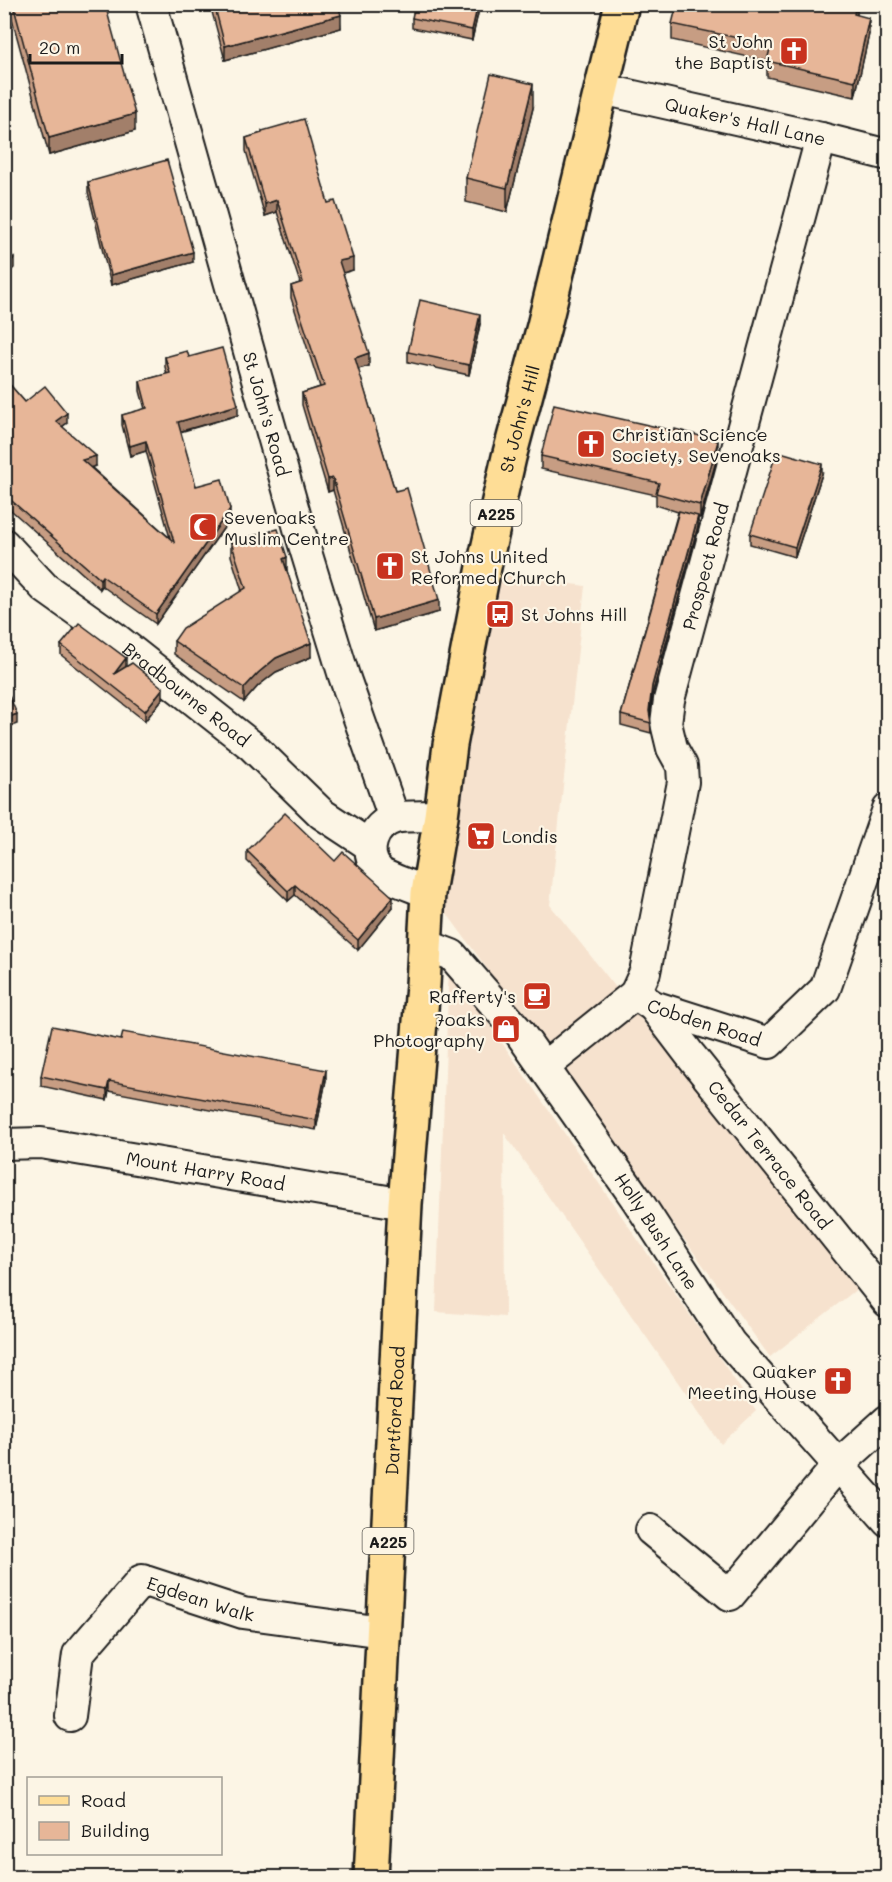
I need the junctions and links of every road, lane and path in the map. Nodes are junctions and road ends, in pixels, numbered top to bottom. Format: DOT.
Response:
graph roads {
  1 [pos="151,4"];
  2 [pos="622,4"];
  3 [pos="602,89"];
  4 [pos="821,138"];
  5 [pos="888,156"];
  6 [pos="4,544"];
  7 [pos="888,809"];
  8 [pos="441,816"];
  9 [pos="394,818"];
  10 [pos="369,845"];
  11 [pos="428,893"];
  12 [pos="426,945"];
  13 [pos="644,1000"];
  14 [pos="544,1067"];
  15 [pos="4,1144"];
  16 [pos="405,1204"];
  17 [pos="888,1302"];
  18 [pos="888,1420"];
  19 [pos="838,1465"];
  20 [pos="888,1521"];
  21 [pos="651,1530"];
  22 [pos="383,1632"];
  23 [pos="70,1716"];
  24 [pos="371,1878"];
  1 -- 9 [label="street, St John's Road"];
  2 -- 3 [label="main road, St John's Hill / A225"];
  3 -- 4 [label="street, Quaker's Hall Lane"];
  3 -- 8 [label="main road, St John's Hill / A225"];
  4 -- 5 [label="street, Quaker's Hall Lane"];
  4 -- 13 [label="street, Prospect Road"];
  6 -- 10 [label="street, Bradbourne Road"];
  7 -- 13 [label="street, Cobden Road"];
  8 -- 9 [label="street"];
  8 -- 11 [label="main road, St John's Hill / A225"];
  9 -- 10 [label="street"];
  10 -- 11 [label="street"];
  11 -- 12 [label="main road, St John's Hill / A225"];
  12 -- 14 [label="street, Holly Bush Lane"];
  12 -- 16 [label="main road, Dartford Road / A225"];
  13 -- 14 [label="street, Cobden Road"];
  13 -- 17 [label="street, Cedar Terrace Road"];
  14 -- 19 [label="street, Holly Bush Lane"];
  15 -- 16 [label="street, Mount Harry Road"];
  16 -- 22 [label="main road, Dartford Road / A225"];
  18 -- 19 [label="street"];
  19 -- 20 [label="street, Holly Bush Lane"];
  19 -- 21 [label="street"];
  22 -- 23 [label="street, Egdean Walk"];
  22 -- 24 [label="main road, Dartford Road / A225"];
}
